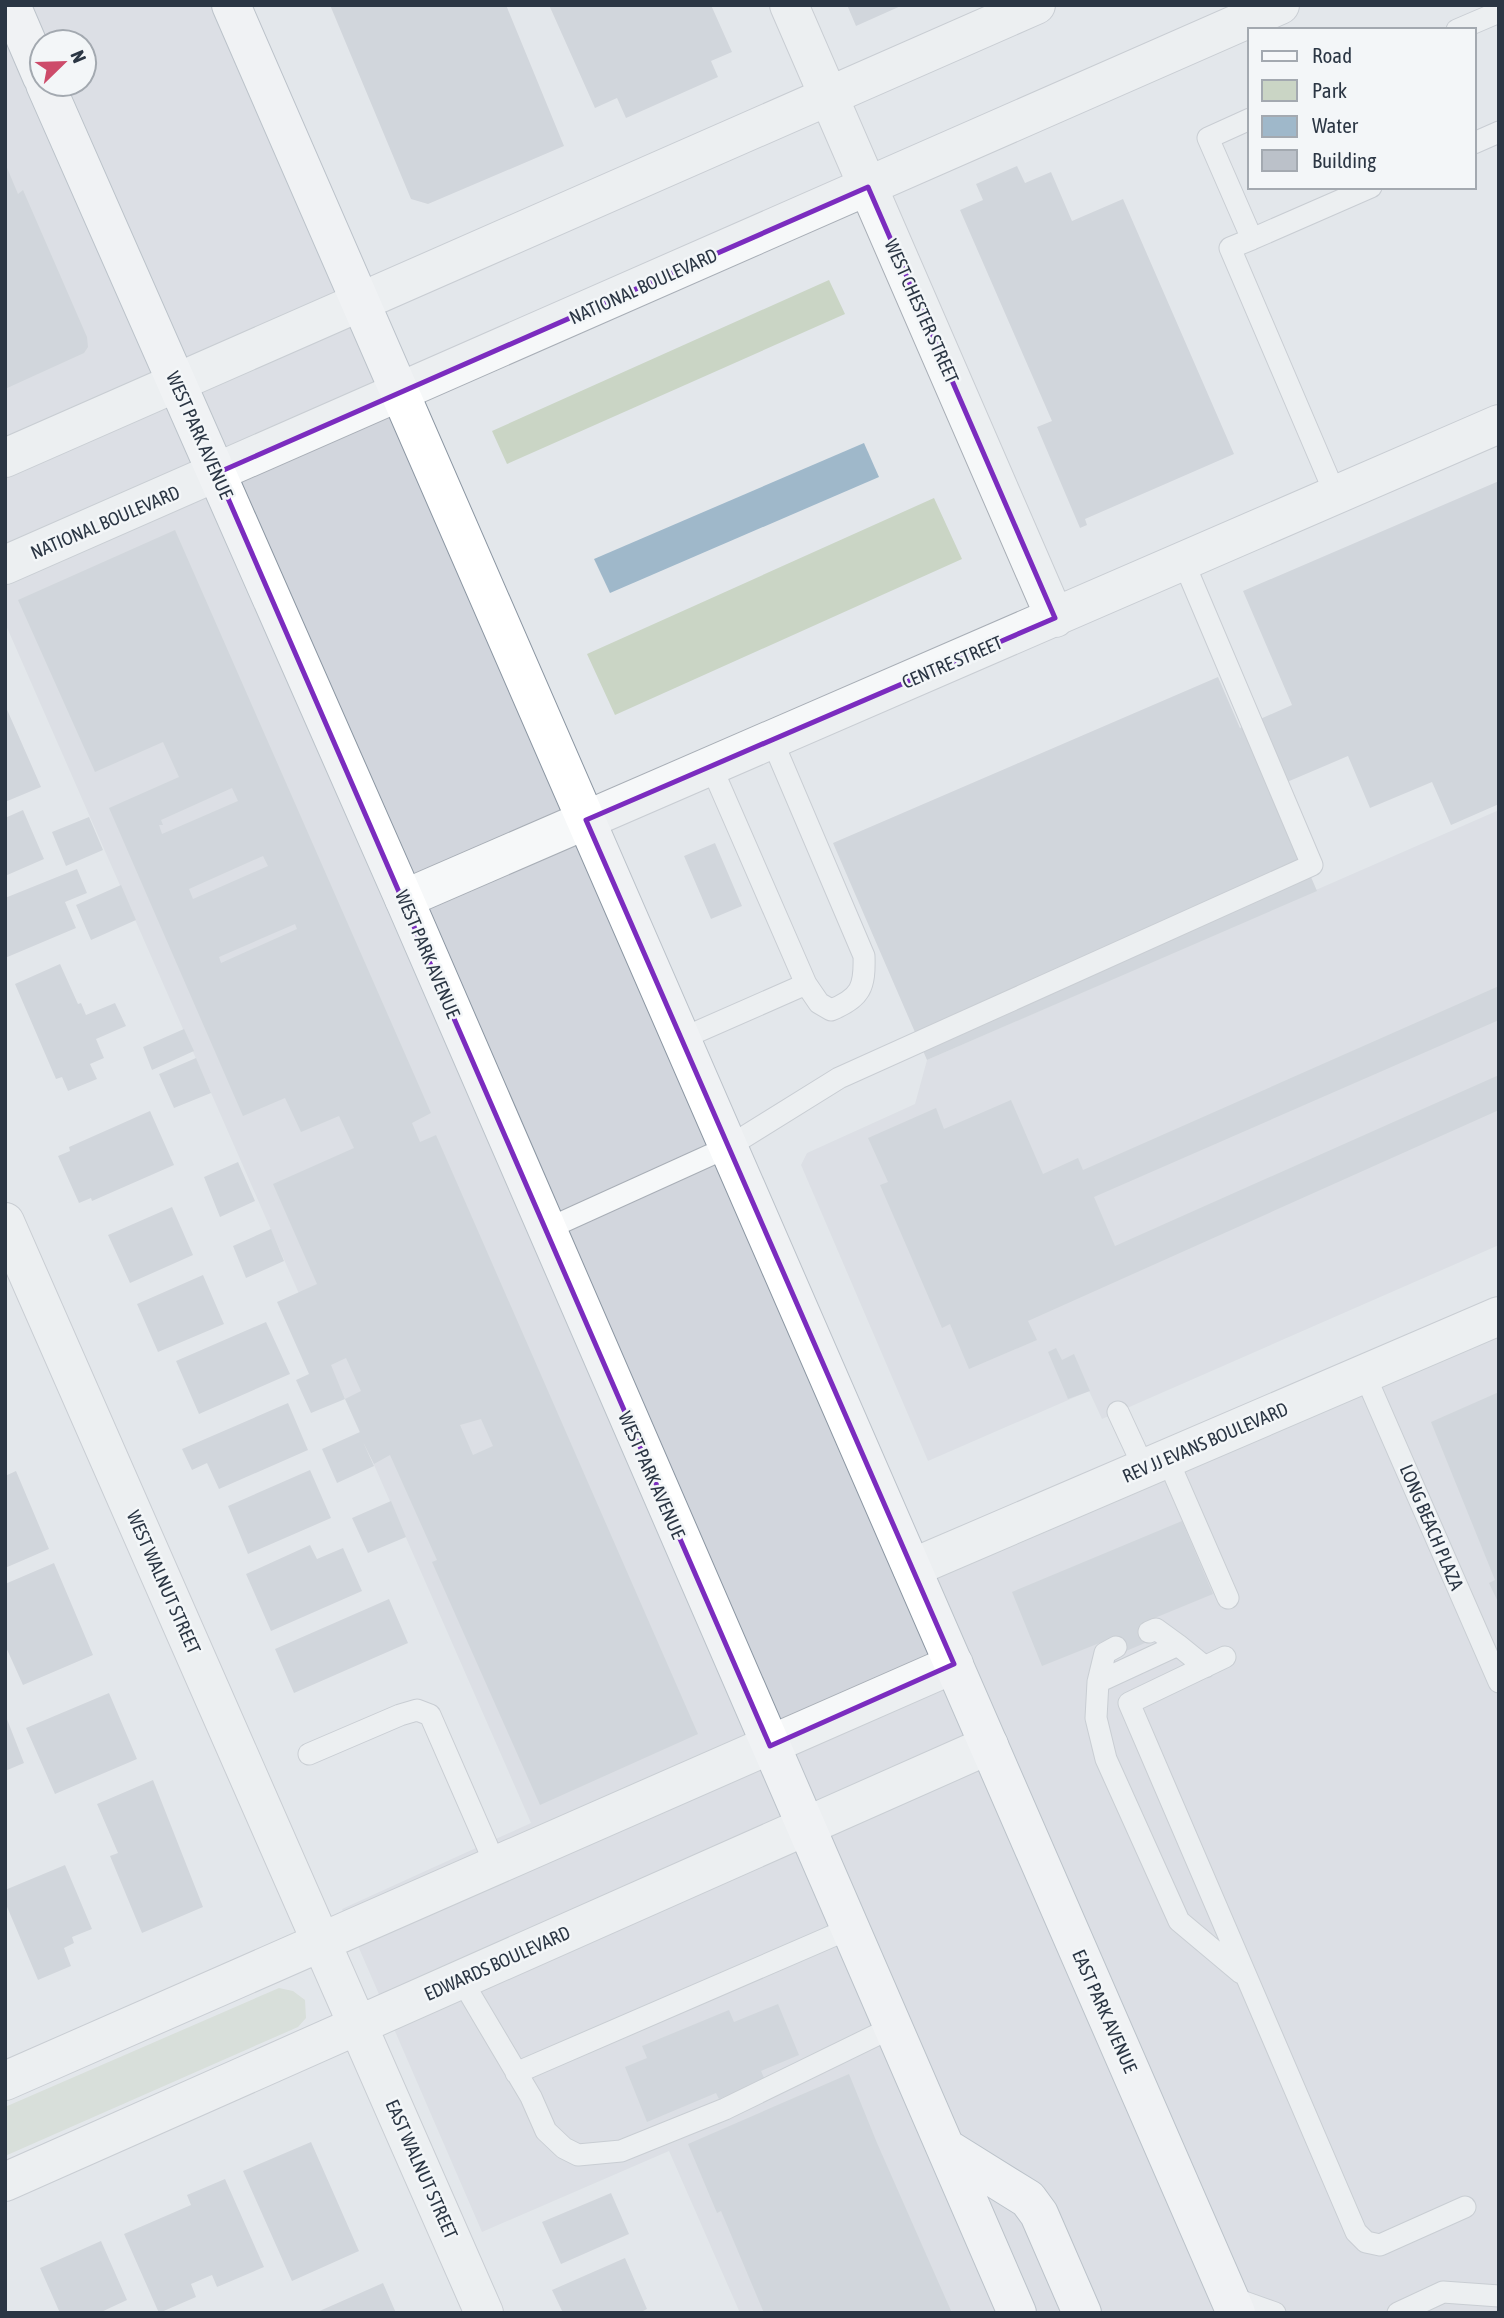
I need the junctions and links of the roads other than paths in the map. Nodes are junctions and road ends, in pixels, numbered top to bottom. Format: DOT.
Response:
graph roads {
  1 [pos="10,5"];
  2 [pos="231,5"];
  3 [pos="789,5"];
  4 [pos="1036,5"];
  5 [pos="1280,5"];
  6 [pos="1499,12"];
  7 [pos="1462,28"];
  8 [pos="28,46"];
  9 [pos="828,97"];
  10 [pos="51,98"];
  11 [pos="1248,120"];
  12 [pos="1499,132"];
  13 [pos="1476,142"];
  14 [pos="868,187"];
  15 [pos="1366,189"];
  16 [pos="1252,239"];
  17 [pos="361,302"];
  18 [pos="177,383"];
  19 [pos="400,393"];
  20 [pos="1499,424"];
  21 [pos="5,458"];
  22 [pos="217,473"];
  23 [pos="1336,496"];
  24 [pos="1184,563"];
  25 [pos="5,565"];
  26 [pos="1055,618"];
  27 [pos="772,740"];
  28 [pos="711,766"];
  29 [pos="586,820"];
  30 [pos="404,899"];
  31 [pos="806,984"];
  32 [pos="681,1039"];
  33 [pos="728,1147"];
  34 [pos="5,1222"];
  35 [pos="545,1230"];
  36 [pos="1499,1315"];
  37 [pos="1364,1373"];
  38 [pos="1118,1412"];
  39 [pos="1156,1463"];
  40 [pos="912,1568"];
  41 [pos="1228,1598"];
  42 [pos="1149,1632"];
  43 [pos="1178,1645"];
  44 [pos="1116,1647"];
  45 [pos="1225,1657"];
  46 [pos="954,1664"];
  47 [pos="1205,1667"];
  48 [pos="1098,1682"];
  49 [pos="1499,1682"];
  50 [pos="1129,1703"];
  51 [pos="1096,1718"];
  52 [pos="989,1745"];
  53 [pos="770,1746"];
  54 [pos="309,1754"];
  55 [pos="806,1826"];
  56 [pos="496,1866"];
  57 [pos="850,1928"];
  58 [pos="322,1942"];
  59 [pos="1245,1977"];
  60 [pos="461,1979"];
  61 [pos="359,2025"];
  62 [pos="893,2027"];
  63 [pos="516,2073"];
  64 [pos="5,2081"];
  65 [pos="946,2148"];
  66 [pos="5,2182"];
  67 [pos="1465,2207"];
  68 [pos="1499,2296"];
  69 [pos="1499,2301"];
  70 [pos="1233,2305"];
  71 [pos="484,2313"];
  72 [pos="1017,2313"];
  73 [pos="1082,2313"];
  74 [pos="1275,2313"];
  75 [pos="1398,2313"];
  76 [pos="1487,2313"];
  1 -- 8 [label="highway"];
  2 -- 17 [label="highway"];
  3 -- 9 [label="street, WEST CHESTER STREET"];
  4 -- 9 [label="street"];
  5 -- 14 [label="street, NATIONAL BOULEVARD"];
  6 -- 7 [label="lane"];
  9 -- 14 [label="street, WEST CHESTER STREET"];
  9 -- 17 [label="street"];
  10 -- 18 [label="highway, WEST PARK AVENUE"];
  11 -- 16 [label="lane"];
  12 -- 13 [label="lane"];
  14 -- 19 [label="street, NATIONAL BOULEVARD"];
  14 -- 26 [label="street, WEST CHESTER STREET"];
  15 -- 16 [label="lane"];
  16 -- 23 [label="lane"];
  17 -- 18 [label="street"];
  17 -- 19 [label="highway"];
  18 -- 21 [label="street"];
  18 -- 22 [label="highway, WEST PARK AVENUE"];
  19 -- 22 [label="street, NATIONAL BOULEVARD"];
  19 -- 29 [label="highway"];
  20 -- 23 [label="street, CENTRE STREET"];
  22 -- 25 [label="street, NATIONAL BOULEVARD"];
  22 -- 30 [label="highway, WEST PARK AVENUE"];
  23 -- 24 [label="street, CENTRE STREET"];
  24 -- 26 [label="street, CENTRE STREET"];
  24 -- 33 [label="lane"];
  26 -- 27 [label="street, CENTRE STREET"];
  27 -- 28 [label="street, CENTRE STREET"];
  27 -- 31 [label="lane"];
  28 -- 29 [label="street, CENTRE STREET"];
  28 -- 31 [label="lane"];
  29 -- 30 [label="street, CENTRE STREET"];
  29 -- 32 [label="highway"];
  30 -- 35 [label="highway, WEST PARK AVENUE"];
  31 -- 32 [label="lane"];
  32 -- 33 [label="highway"];
  33 -- 35 [label="lane"];
  33 -- 40 [label="highway"];
  34 -- 58 [label="street, WEST WALNUT STREET"];
  35 -- 53 [label="highway, WEST PARK AVENUE"];
  36 -- 37 [label="street, REV JJ EVANS BOULEVARD"];
  37 -- 39 [label="street, REV JJ EVANS BOULEVARD"];
  37 -- 49 [label="lane, LONG BEACH PLAZA"];
  38 -- 39 [label="lane"];
  39 -- 40 [label="street, REV JJ EVANS BOULEVARD"];
  39 -- 41 [label="lane"];
  40 -- 46 [label="highway"];
  42 -- 43 [label="lane"];
  43 -- 47 [label="lane"];
  43 -- 48 [label="lane"];
  44 -- 48 [label="lane"];
  45 -- 47 [label="lane"];
  46 -- 52 [label="highway, EAST PARK AVENUE"];
  46 -- 53 [label="street"];
  47 -- 50 [label="lane"];
  48 -- 51 [label="lane"];
  50 -- 51 [label="lane"];
  50 -- 59 [label="lane"];
  51 -- 59 [label="lane"];
  52 -- 55 [label="street, EDWARDS BOULEVARD"];
  52 -- 70 [label="highway, EAST PARK AVENUE"];
  53 -- 55 [label="highway, WEST PARK AVENUE"];
  53 -- 56 [label="street"];
  54 -- 56 [label="lane"];
  55 -- 57 [label="highway"];
  55 -- 60 [label="street, EDWARDS BOULEVARD"];
  56 -- 58 [label="street"];
  57 -- 62 [label="highway"];
  57 -- 63 [label="lane"];
  58 -- 61 [label="street, WEST WALNUT STREET"];
  58 -- 64 [label="street"];
  59 -- 67 [label="lane"];
  60 -- 61 [label="street, EDWARDS BOULEVARD"];
  60 -- 63 [label="lane"];
  61 -- 66 [label="street, EDWARDS BOULEVARD"];
  61 -- 71 [label="street, EAST WALNUT STREET"];
  62 -- 63 [label="lane"];
  62 -- 65 [label="highway"];
  65 -- 72 [label="highway"];
  65 -- 73 [label="highway"];
  68 -- 75 [label="lane"];
  69 -- 76 [label="lane"];
  70 -- 74 [label="lane"];
}
